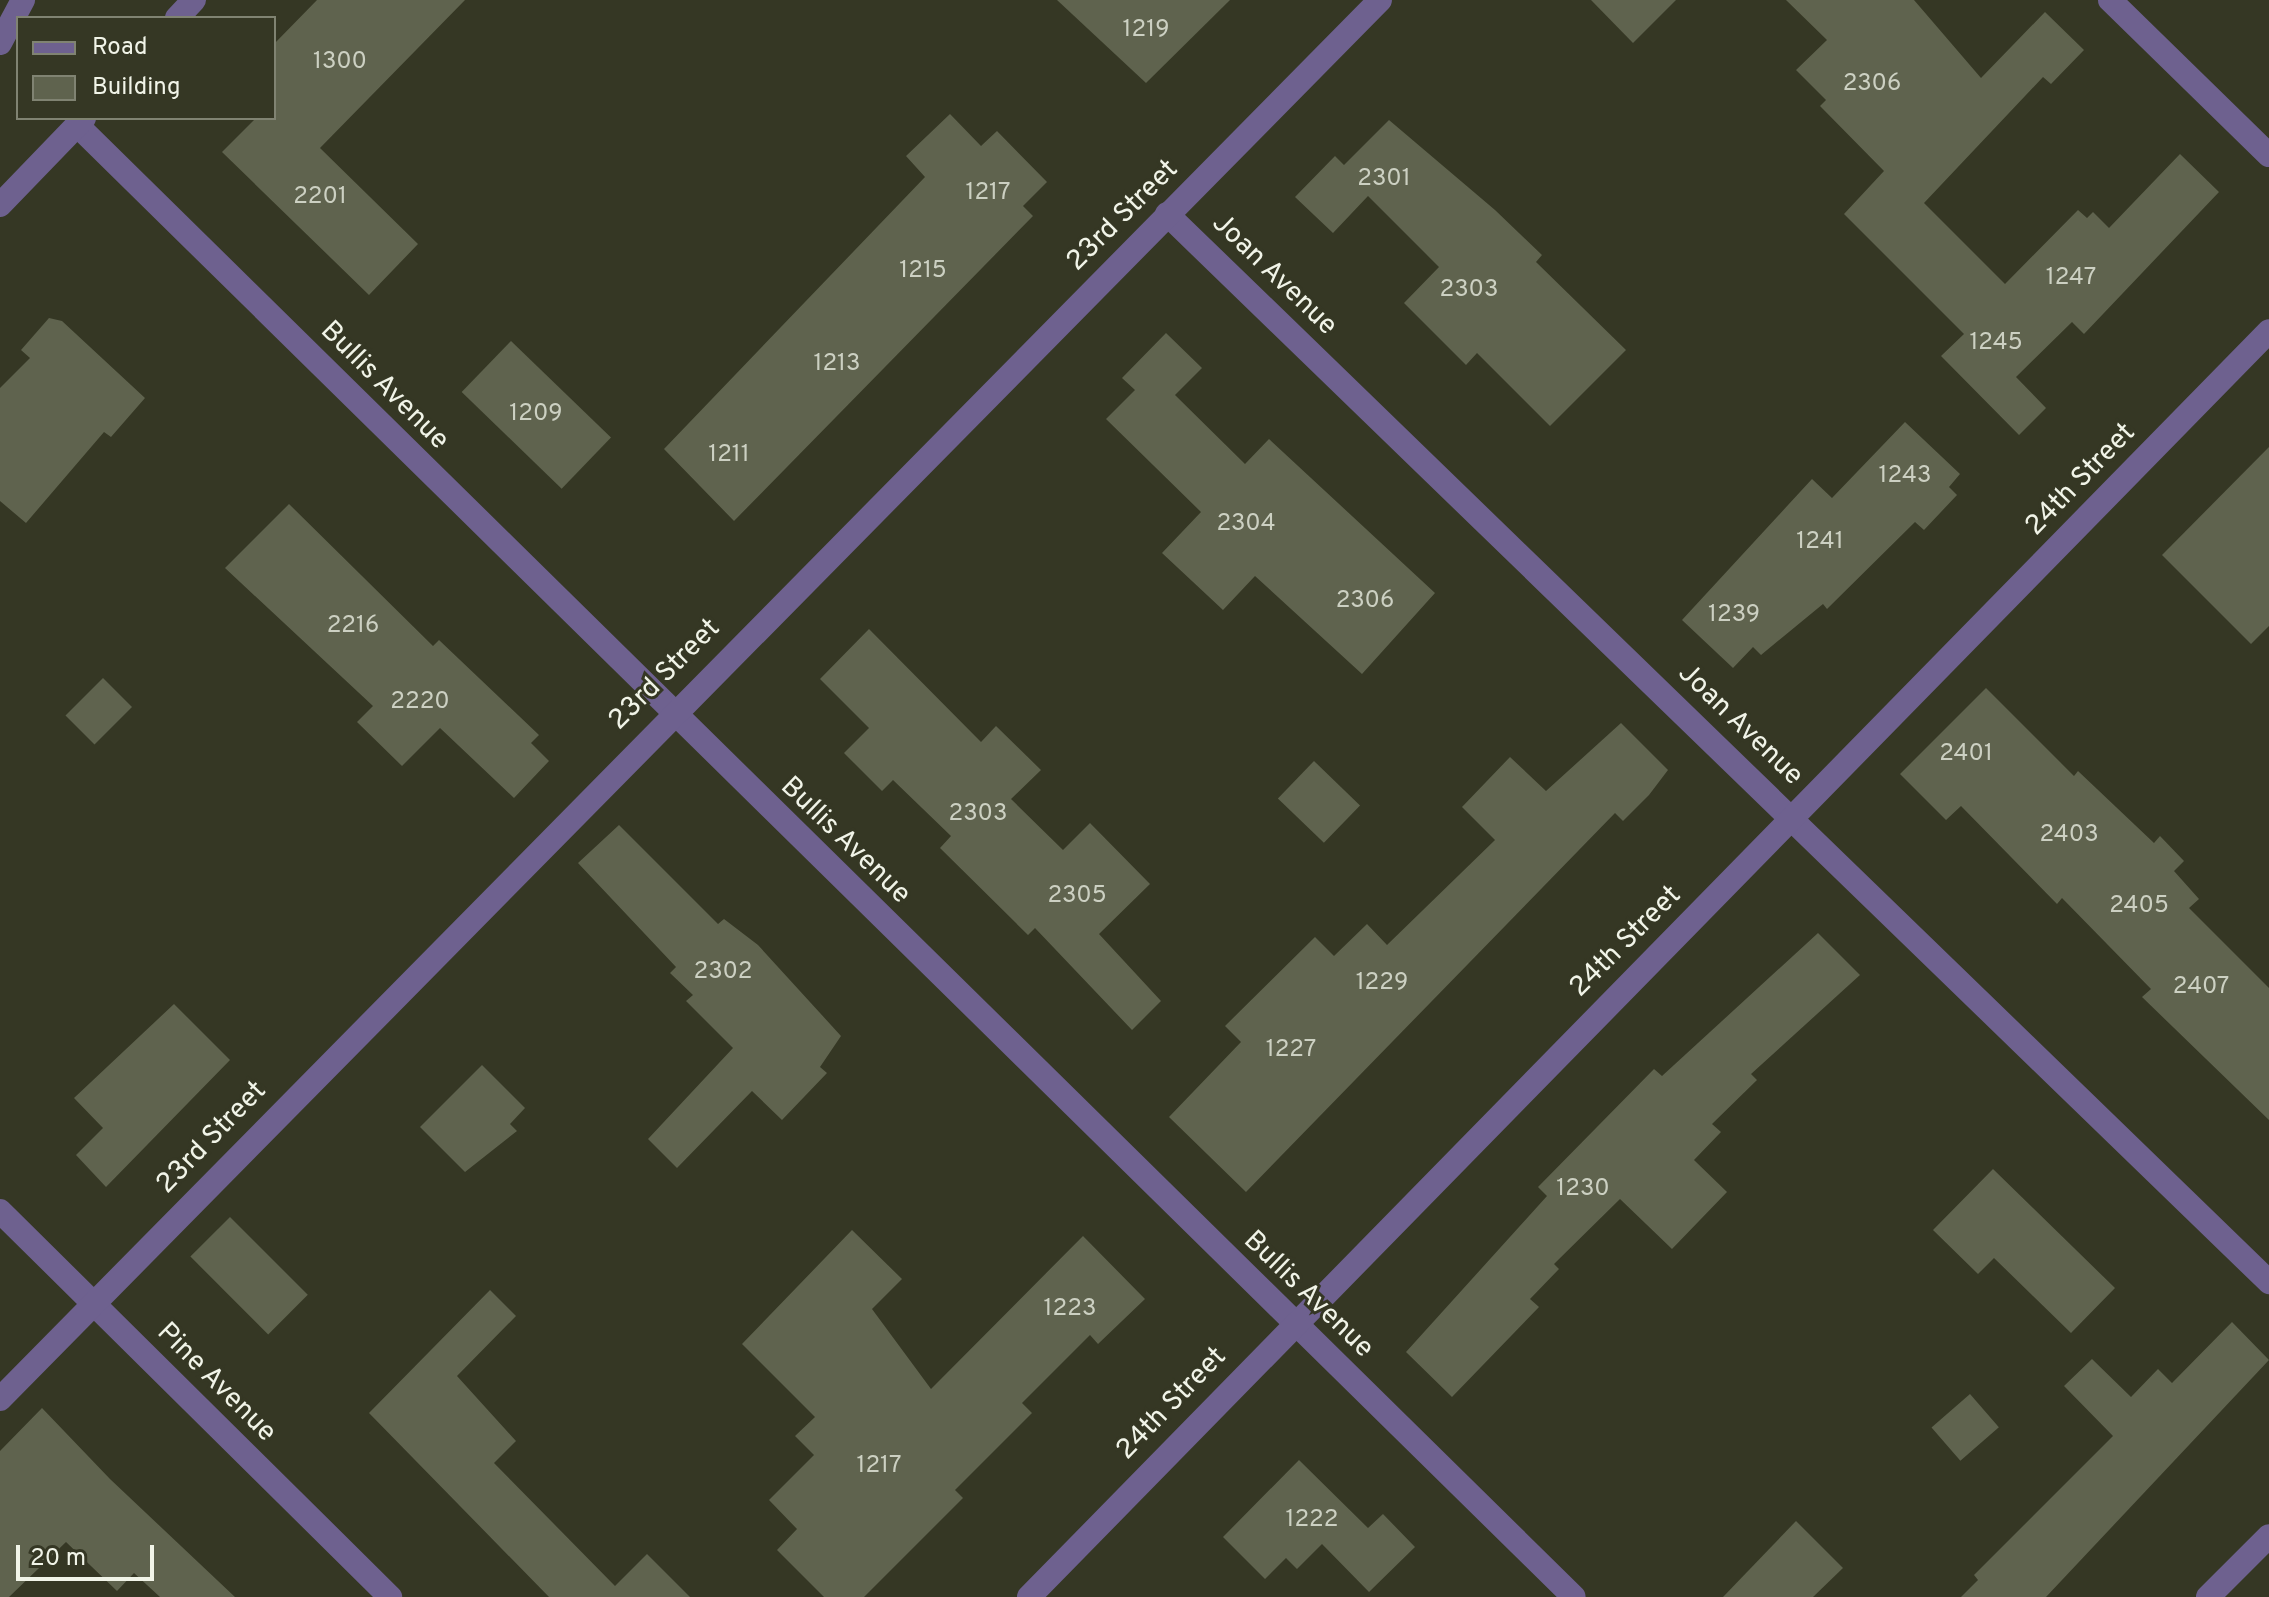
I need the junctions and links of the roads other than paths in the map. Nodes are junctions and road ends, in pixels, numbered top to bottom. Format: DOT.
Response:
graph roads {
  1 [pos="23,0"];
  2 [pos="194,0"];
  3 [pos="1380,0"];
  4 [pos="2110,0"];
  5 [pos="179,16"];
  6 [pos="0,43"];
  7 [pos="81,122"];
  8 [pos="2269,155"];
  9 [pos="0,205"];
  10 [pos="1167,214"];
  11 [pos="2269,331"];
  12 [pos="670,712"];
  13 [pos="1792,817"];
  14 [pos="0,1211"];
  15 [pos="2269,1282"];
  16 [pos="93,1303"];
  17 [pos="1292,1322"];
  18 [pos="0,1399"];
  19 [pos="2269,1536"];
  20 [pos="390,1597"];
  21 [pos="1029,1597"];
  22 [pos="1574,1597"];
  23 [pos="2208,1597"];
  1 -- 6 [label="street"];
  2 -- 5 [label="street"];
  3 -- 10 [label="street, 23rd Street"];
  4 -- 8 [label="street"];
  7 -- 9 [label="street"];
  7 -- 12 [label="street, Bullis Avenue"];
  10 -- 12 [label="street, 23rd Street"];
  10 -- 13 [label="street, Joan Avenue"];
  11 -- 13 [label="street, 24th Street"];
  12 -- 16 [label="street, 23rd Street"];
  12 -- 17 [label="street, Bullis Avenue"];
  13 -- 15 [label="street, Joan Avenue"];
  13 -- 17 [label="street, 24th Street"];
  14 -- 16 [label="street, Pine Avenue"];
  16 -- 18 [label="street, 23rd Street"];
  16 -- 20 [label="street, Pine Avenue"];
  17 -- 21 [label="street, 24th Street"];
  17 -- 22 [label="street, Bullis Avenue"];
  19 -- 23 [label="street"];
}
